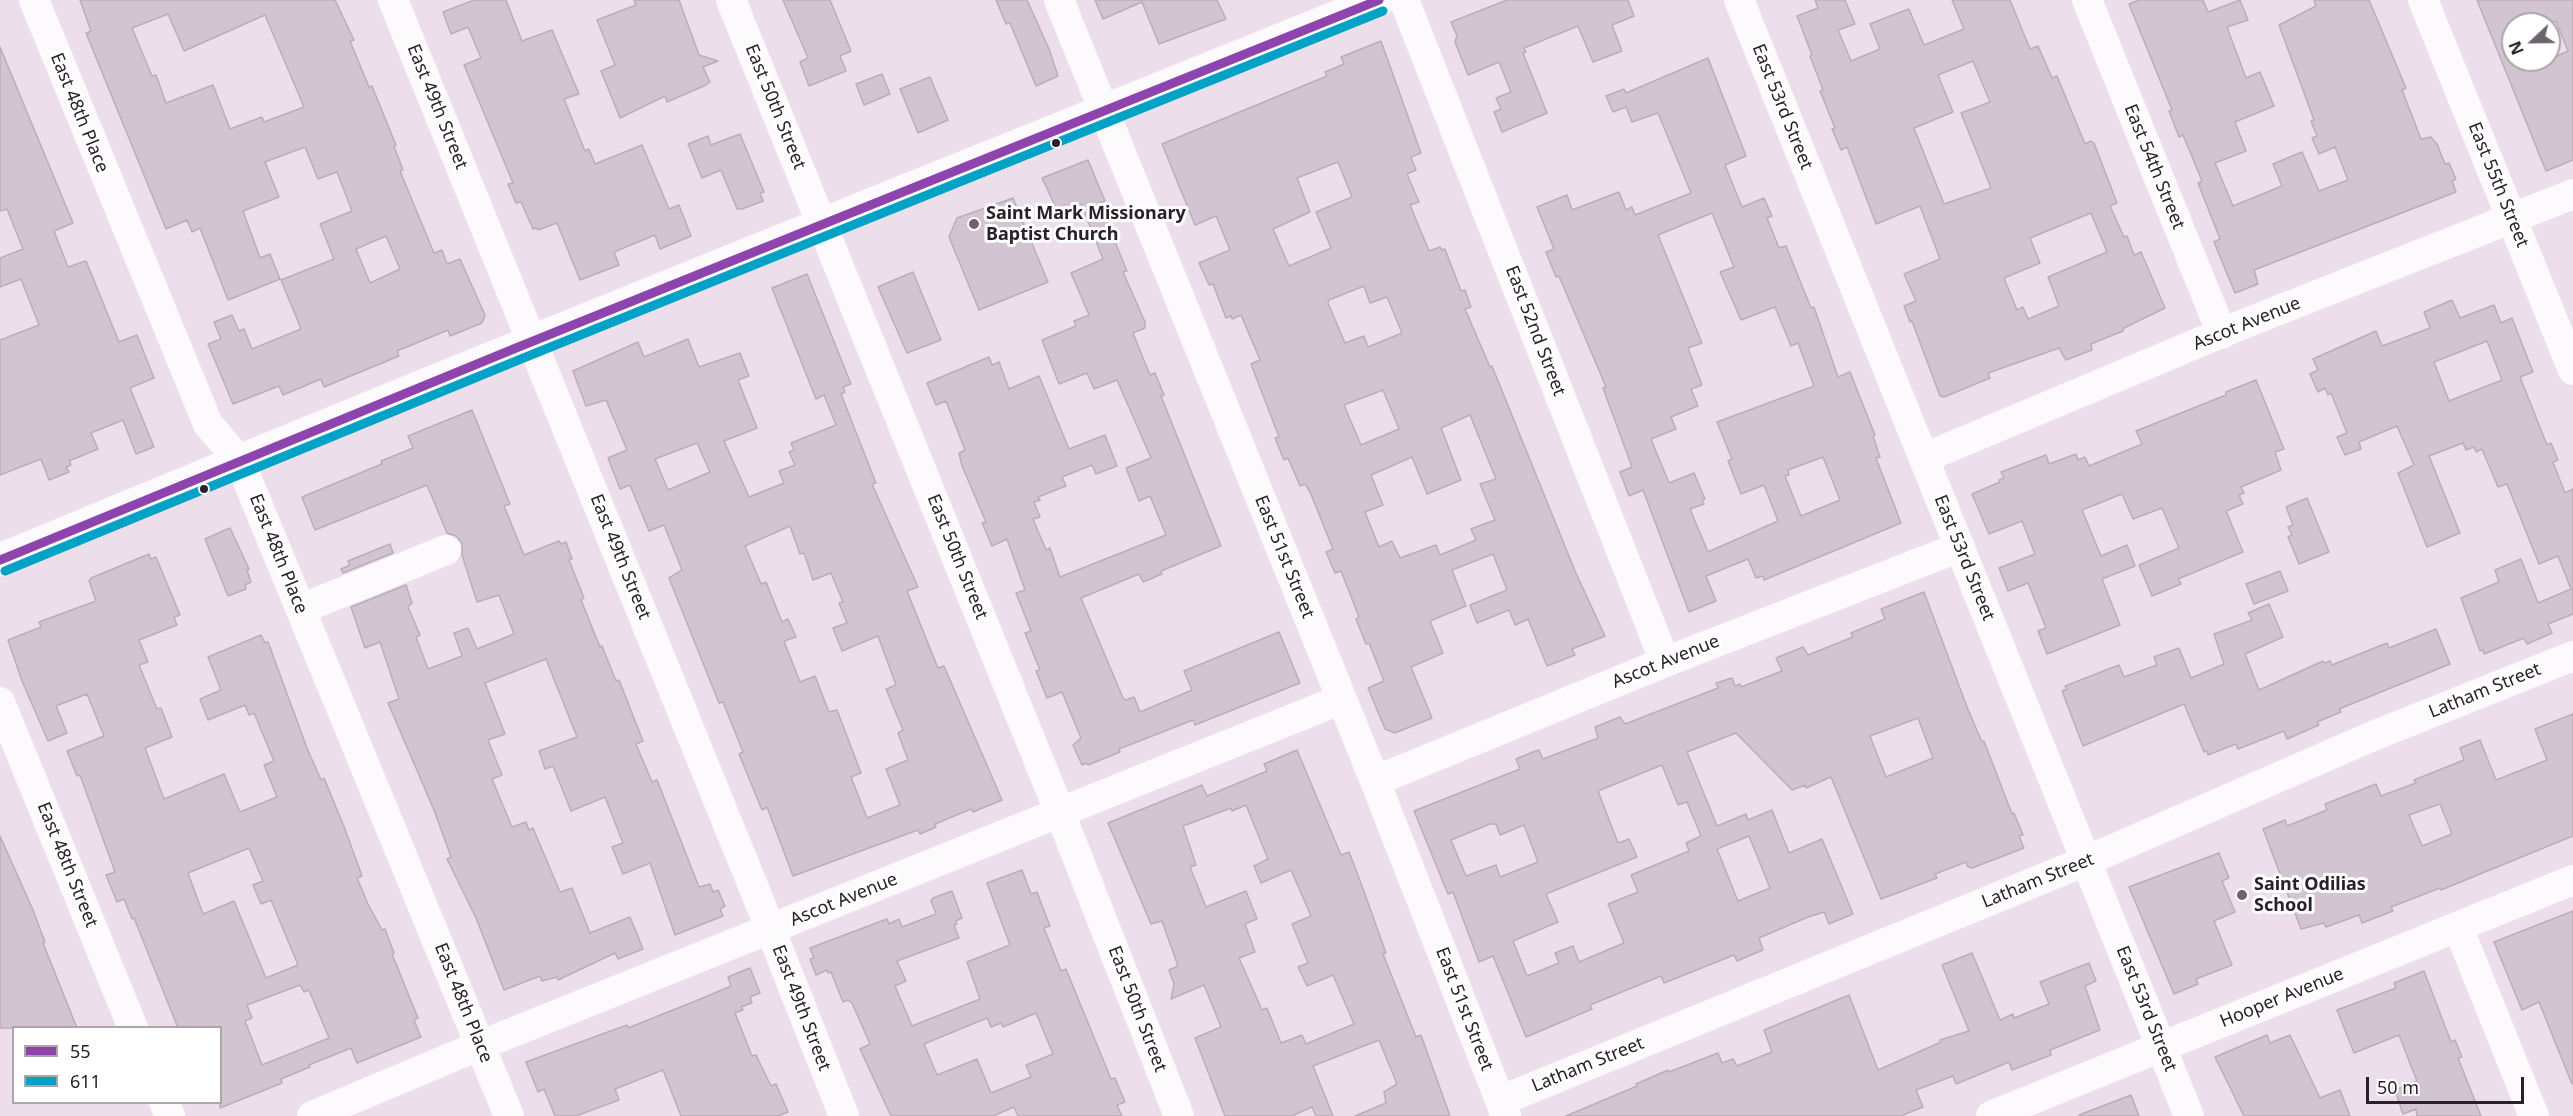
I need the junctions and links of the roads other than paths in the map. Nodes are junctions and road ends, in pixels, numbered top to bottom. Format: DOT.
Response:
graph roads {
  1 [pos="34,0"];
  2 [pos="393,0"];
  3 [pos="731,0"];
  4 [pos="1059,0"];
  5 [pos="1379,0"];
  6 [pos="1404,0"];
  7 [pos="1739,0"];
  8 [pos="2087,0"];
  9 [pos="2423,0"];
  10 [pos="1104,113"];
  11 [pos="2573,194"];
  12 [pos="2512,219"];
  13 [pos="823,223"];
  14 [pos="2222,333"];
  15 [pos="532,342"];
  16 [pos="2573,370"];
  17 [pos="1924,458"];
  18 [pos="240,462"];
  19 [pos="1960,547"];
  20 [pos="446,550"];
  21 [pos="0,560"];
  22 [pos="301,609"];
  23 [pos="2573,656"];
  24 [pos="1665,662"];
  25 [pos="1342,699"];
  26 [pos="0,702"];
  27 [pos="1375,781"];
  28 [pos="1060,813"];
  29 [pos="2086,861"];
  30 [pos="2573,880"];
  31 [pos="2458,927"];
  32 [pos="771,930"];
  33 [pos="132,1026"];
  34 [pos="481,1045"];
  35 [pos="2162,1047"];
  36 [pos="1503,1108"];
  37 [pos="312,1116"];
  38 [pos="509,1116"];
  39 [pos="844,1116"];
  40 [pos="1179,1116"];
  41 [pos="1991,1116"];
  42 [pos="2189,1116"];
  43 [pos="2535,1116"];
  1 -- 18 [label="street, East 48th Place"];
  2 -- 15 [label="street, East 49th Street"];
  3 -- 13 [label="street, East 50th Street"];
  4 -- 10 [label="street, East 51st Street"];
  5 -- 10 [label="main road"];
  6 -- 24 [label="street, East 52nd Street"];
  7 -- 17 [label="street, East 53rd Street"];
  8 -- 14 [label="street, East 54th Street"];
  9 -- 12 [label="street, East 55th Street"];
  10 -- 13 [label="main road"];
  10 -- 25 [label="street, East 51st Street"];
  11 -- 12 [label="street, Ascot Avenue"];
  12 -- 14 [label="street, Ascot Avenue"];
  12 -- 16 [label="street, East 55th Street"];
  13 -- 15 [label="main road"];
  13 -- 28 [label="street, East 50th Street"];
  14 -- 17 [label="street, Ascot Avenue"];
  15 -- 18 [label="main road"];
  15 -- 32 [label="street, East 49th Street"];
  17 -- 19 [label="street, East 53rd Street"];
  18 -- 21 [label="main road"];
  18 -- 22 [label="street, East 48th Place"];
  19 -- 24 [label="street, Ascot Avenue"];
  19 -- 29 [label="street, East 53rd Street"];
  20 -- 22 [label="street"];
  22 -- 34 [label="street, East 48th Place"];
  23 -- 29 [label="street, Latham Street"];
  24 -- 27 [label="street, Ascot Avenue"];
  25 -- 27 [label="street, East 51st Street"];
  25 -- 28 [label="street, Ascot Avenue"];
  26 -- 33 [label="street, East 48th Street"];
  27 -- 36 [label="street, East 51st Street"];
  28 -- 32 [label="street, Ascot Avenue"];
  28 -- 40 [label="street, East 50th Street"];
  29 -- 35 [label="street, East 53rd Street"];
  29 -- 36 [label="street, Latham Street"];
  30 -- 31 [label="street, Hooper Avenue"];
  31 -- 35 [label="street, Hooper Avenue"];
  31 -- 43 [label="street"];
  32 -- 34 [label="street, Ascot Avenue"];
  32 -- 39 [label="street, East 49th Street"];
  34 -- 37 [label="street, Ascot Avenue"];
  34 -- 38 [label="street, East 48th Place"];
  35 -- 41 [label="street, Hooper Avenue"];
  35 -- 42 [label="street, East 53rd Street"];
}
